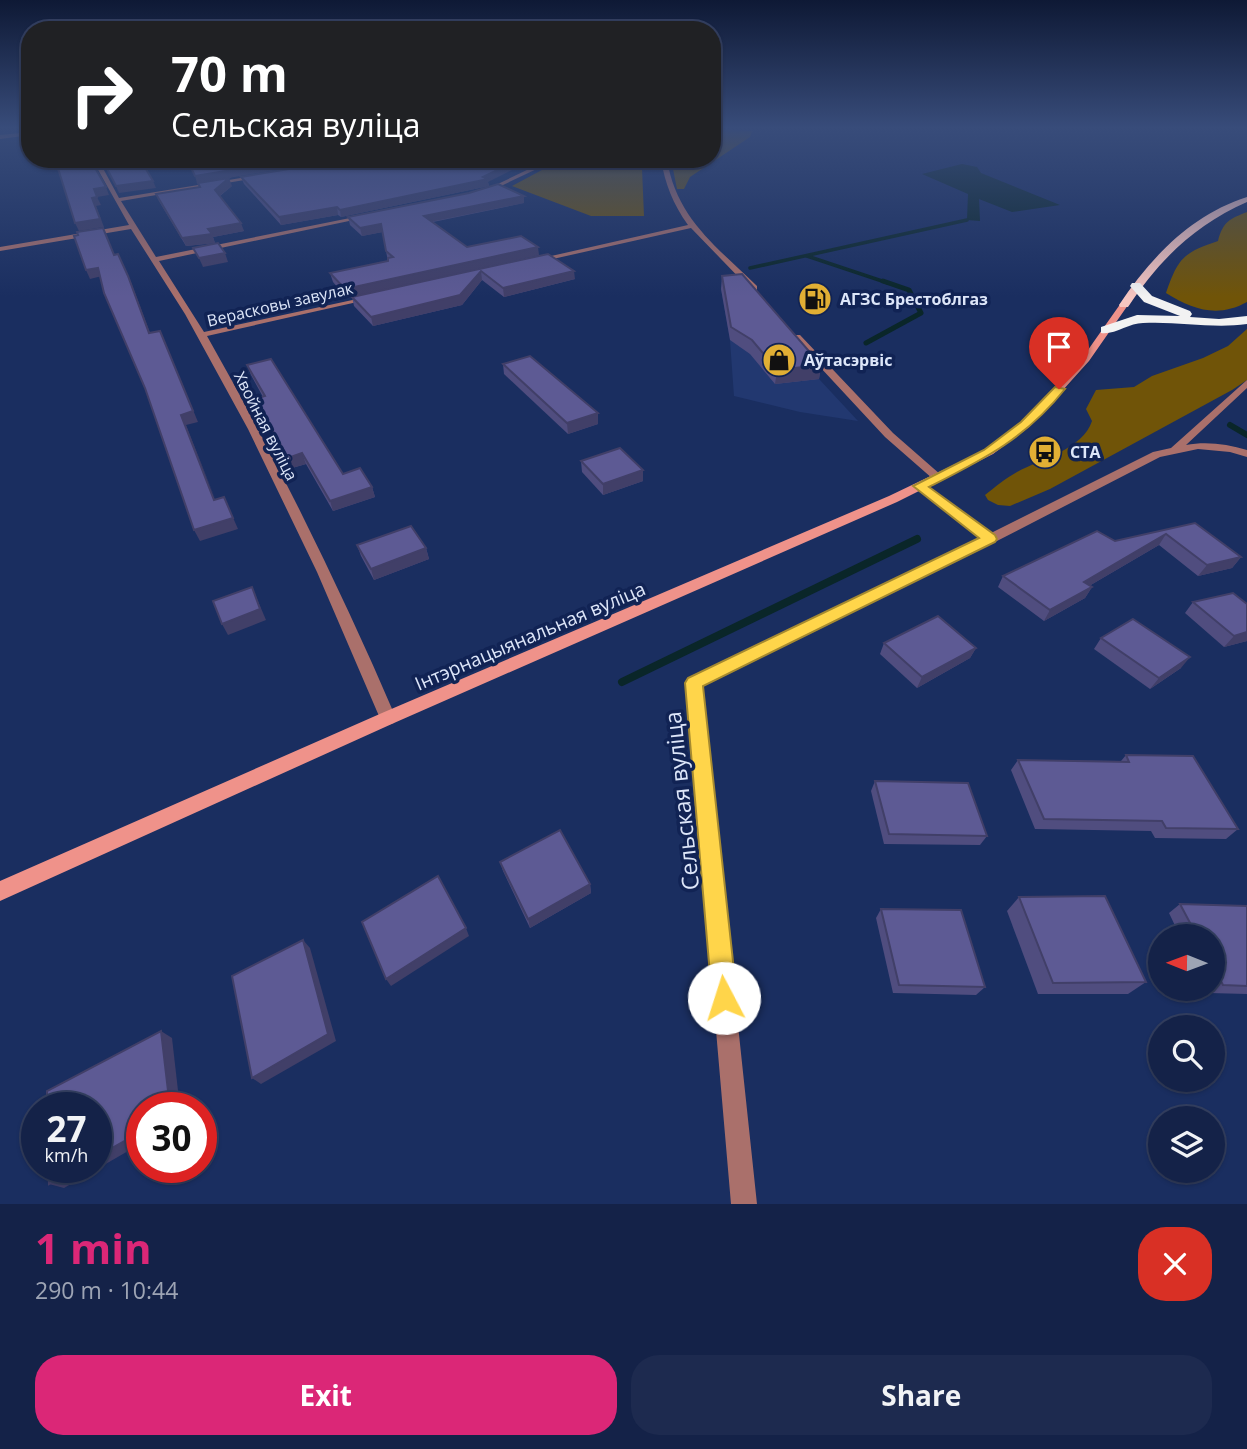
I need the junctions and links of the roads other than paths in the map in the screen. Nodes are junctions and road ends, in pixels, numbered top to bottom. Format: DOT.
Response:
graph roads {
  1 [pos="109,185"];
  2 [pos="209,185"];
  3 [pos="497,185"];
  4 [pos="668,185"];
  5 [pos="480,193"];
  6 [pos="1247,199"];
  7 [pos="117,200"];
  8 [pos="372,216"];
  9 [pos="692,226"];
  10 [pos="132,227"];
  11 [pos="0,249"];
  12 [pos="153,260"];
  13 [pos="528,263"];
  14 [pos="1136,286"];
  15 [pos="758,293"];
  16 [pos="379,296"];
  17 [pos="1124,305"];
  18 [pos="1247,320"];
  19 [pos="1233,323"];
  20 [pos="791,330"];
  21 [pos="1106,330"];
  22 [pos="201,335"];
  23 [pos="1247,383"];
  24 [pos="1176,448"];
  25 [pos="1247,454"];
  26 [pos="937,477"];
  27 [pos="920,486"];
  28 [pos="990,539"];
  29 [pos="388,718"];
  30 [pos="0,891"];
  31 [pos="744,1204"];
  1 -- 7 [label="street, Хвойная вуліца"];
  2 -- 7 [label="street"];
  3 -- 5 [label="street"];
  4 -- 9 [label="street"];
  6 -- 14 [label="main road"];
  7 -- 10 [label="street, Хвойная вуліца"];
  8 -- 12 [label="street"];
  9 -- 13 [label="street"];
  9 -- 15 [label="street"];
  10 -- 11 [label="street"];
  10 -- 12 [label="street, Хвойная вуліца"];
  12 -- 22 [label="street, Хвойная вуліца"];
  14 -- 17 [label="main road"];
  14 -- 19 [label="highway"];
  16 -- 22 [label="street, Верасковы завулак"];
  17 -- 19 [label="highway"];
  17 -- 21 [label="main road, Інтэрнацыянальная вуліца"];
  18 -- 19 [label="highway"];
  19 -- 21 [label="highway"];
  20 -- 26 [label="street"];
  21 -- 26 [label="main road, Інтэрнацыянальная вуліца"];
  22 -- 29 [label="street, Хвойная вуліца"];
  23 -- 24 [label="street"];
  24 -- 25 [label="street"];
  24 -- 28 [label="street"];
  26 -- 27 [label="main road, Інтэрнацыянальная вуліца"];
  27 -- 28 [label="street"];
  27 -- 29 [label="main road, Інтэрнацыянальная вуліца"];
  28 -- 31 [label="street, Сельская вуліца"];
  29 -- 30 [label="main road, Інтэрнацыянальная вуліца"];
}
